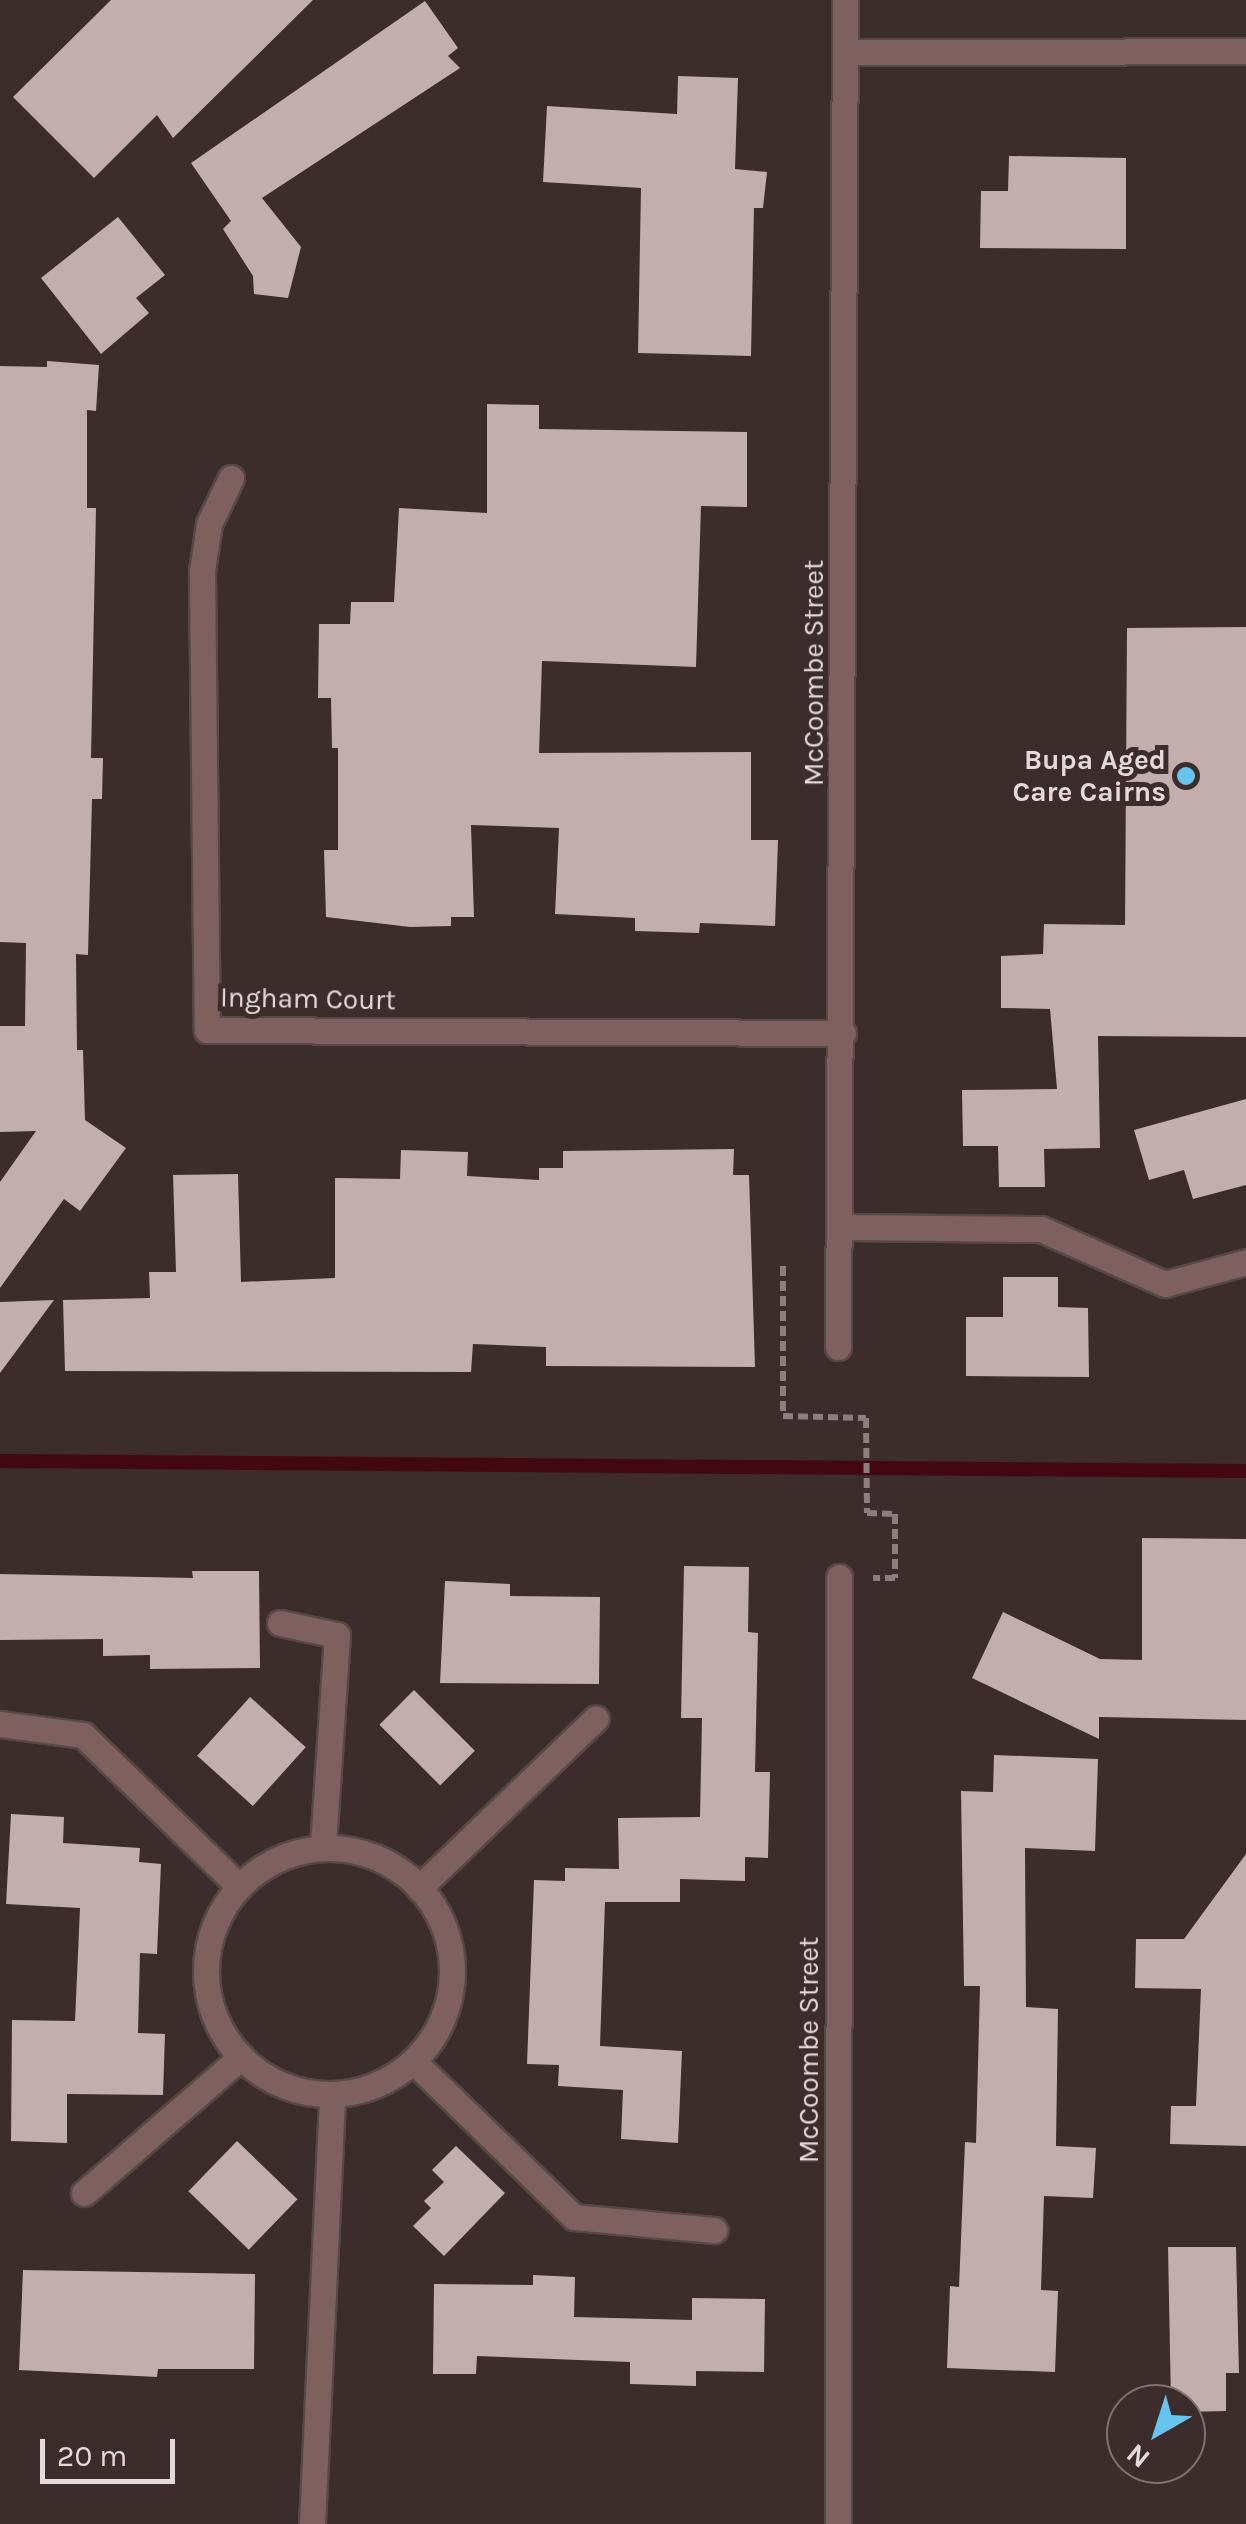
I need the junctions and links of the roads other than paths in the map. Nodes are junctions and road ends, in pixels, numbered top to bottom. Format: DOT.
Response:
graph roads {
  1 [pos="844,0"];
  2 [pos="1246,51"];
  3 [pos="846,52"];
  4 [pos="231,478"];
  5 [pos="842,1033"];
  6 [pos="841,1227"];
  7 [pos="1246,1262"];
  8 [pos="838,1347"];
  9 [pos="839,1577"];
  10 [pos="280,1623"];
  11 [pos="596,1718"];
  12 [pos="0,1724"];
  13 [pos="324,1848"];
  14 [pos="239,1886"];
  15 [pos="419,1888"];
  16 [pos="242,2057"];
  17 [pos="414,2062"];
  18 [pos="332,2095"];
  19 [pos="84,2193"];
  20 [pos="714,2230"];
  21 [pos="312,2524"];
  22 [pos="838,2524"];
  1 -- 3 [label="street, McCoombe Street"];
  2 -- 3 [label="street"];
  3 -- 5 [label="street, McCoombe Street"];
  4 -- 5 [label="street, Ingham Court"];
  5 -- 6 [label="street, McCoombe Street"];
  6 -- 7 [label="street"];
  6 -- 8 [label="street, McCoombe Street"];
  9 -- 22 [label="street, McCoombe Street"];
  10 -- 13 [label="street"];
  11 -- 15 [label="street"];
  12 -- 14 [label="street"];
  13 -- 14 [label="street"];
  13 -- 15 [label="street"];
  14 -- 16 [label="street"];
  15 -- 17 [label="street"];
  16 -- 18 [label="street"];
  16 -- 19 [label="street"];
  17 -- 18 [label="street"];
  17 -- 20 [label="street"];
  18 -- 21 [label="street"];
}
